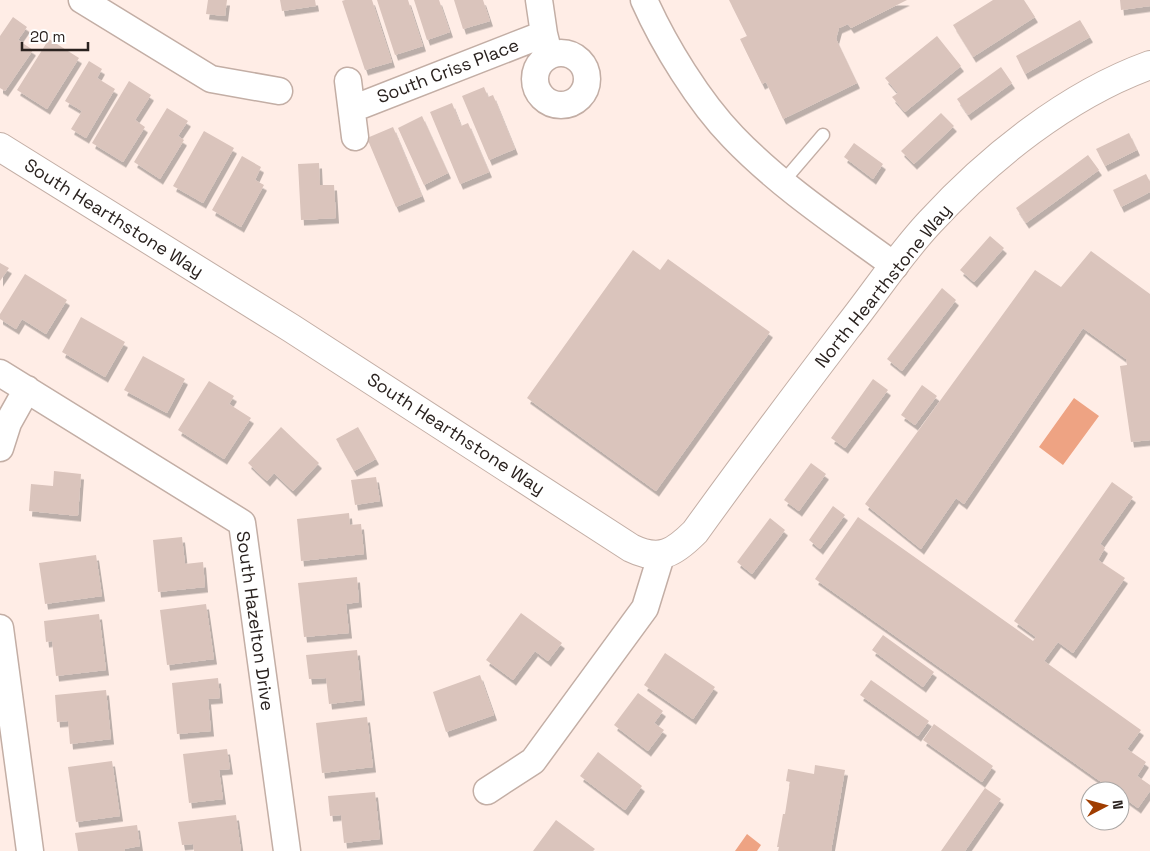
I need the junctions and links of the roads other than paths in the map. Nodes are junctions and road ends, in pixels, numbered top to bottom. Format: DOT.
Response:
graph roads {
  1 [pos="82,0"];
  2 [pos="539,0"];
  3 [pos="644,0"];
  4 [pos="1150,65"];
  5 [pos="348,81"];
  6 [pos="279,91"];
  7 [pos="352,109"];
  8 [pos="823,135"];
  9 [pos="355,137"];
  10 [pos="0,147"];
  11 [pos="782,182"];
  12 [pos="895,266"];
  13 [pos="0,373"];
  14 [pos="27,389"];
  15 [pos="0,448"];
  16 [pos="661,556"];
  17 [pos="0,628"];
  18 [pos="488,791"];
  19 [pos="30,851"];
  20 [pos="287,851"];
  1 -- 6 [label="street"];
  2 -- 7 [label="street, South Criss Place"];
  3 -- 11 [label="street"];
  4 -- 12 [label="street, North Hearthstone Way"];
  5 -- 7 [label="street"];
  7 -- 9 [label="street"];
  8 -- 11 [label="lane"];
  10 -- 16 [label="street, South Hearthstone Way"];
  11 -- 12 [label="street"];
  12 -- 16 [label="street, North Hearthstone Way"];
  13 -- 14 [label="street, South Hazelton Drive"];
  14 -- 15 [label="street"];
  14 -- 20 [label="street, South Hazelton Drive"];
  16 -- 18 [label="street"];
  17 -- 19 [label="street"];
}
